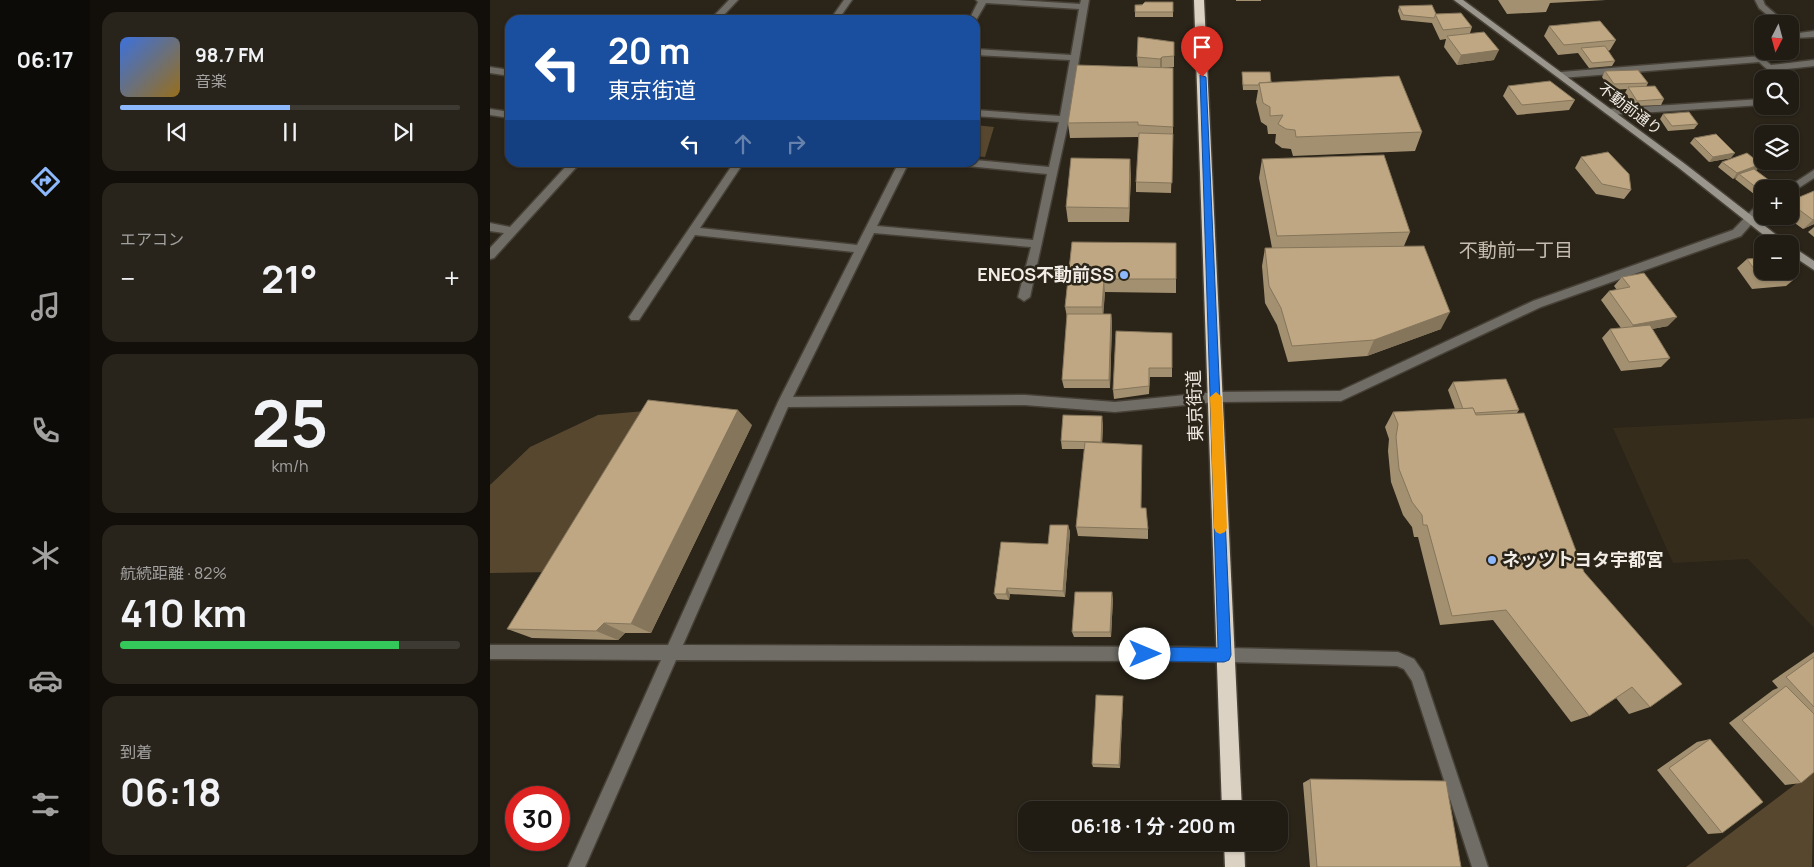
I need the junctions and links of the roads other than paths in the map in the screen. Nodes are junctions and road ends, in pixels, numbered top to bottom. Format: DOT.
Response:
graph roads {
  1 [pos="734,0"];
  2 [pos="848,0"];
  3 [pos="982,0"];
  4 [pos="1199,0"];
  5 [pos="1458,0"];
  6 [pos="1759,0"];
  7 [pos="1085,3"];
  8 [pos="719,15"];
  9 [pos="838,15"];
  10 [pos="975,15"];
  11 [pos="1772,15"];
  12 [pos="1814,34"];
  13 [pos="1799,36"];
  14 [pos="980,52"];
  15 [pos="1074,58"];
  16 [pos="1814,63"];
  17 [pos="490,70"];
  18 [pos="505,72"];
  19 [pos="1560,75"];
  20 [pos="1754,103"];
  21 [pos="490,112"];
  22 [pos="980,112"];
  23 [pos="1609,112"];
  24 [pos="505,115"];
  25 [pos="1064,119"];
  26 [pos="980,164"];
  27 [pos="571,167"];
  28 [pos="736,167"];
  29 [pos="902,167"];
  30 [pos="1053,171"];
  31 [pos="1814,173"];
  32 [pos="1799,183"];
  33 [pos="1754,215"];
  34 [pos="1750,220"];
  35 [pos="490,227"];
  36 [pos="871,229"];
  37 [pos="513,231"];
  38 [pos="692,231"];
  39 [pos="1771,235"];
  40 [pos="1037,244"];
  41 [pos="861,249"];
  42 [pos="490,255"];
  43 [pos="1799,255"];
  44 [pos="1814,266"];
  45 [pos="1024,297"];
  46 [pos="635,317"];
  47 [pos="1216,397"];
  48 [pos="784,402"];
  49 [pos="490,652"];
  50 [pos="671,653"];
  51 [pos="1224,655"];
  52 [pos="1232,801"];
  53 [pos="1234,851"];
  54 [pos="576,867"];
  55 [pos="1235,867"];
  56 [pos="1480,867"];
  1 -- 8 [label="street"];
  2 -- 9 [label="street"];
  3 -- 7 [label="street"];
  3 -- 10 [label="street"];
  4 -- 47 [label="highway, 東京街道"];
  5 -- 19 [label="street, 不動前通り"];
  6 -- 11 [label="street"];
  7 -- 15 [label="street"];
  12 -- 13 [label="street"];
  14 -- 15 [label="street"];
  15 -- 25 [label="street"];
  16 -- 19 [label="street"];
  17 -- 18 [label="street"];
  19 -- 23 [label="street, 不動前通り"];
  20 -- 23 [label="street"];
  21 -- 24 [label="street"];
  22 -- 25 [label="street"];
  23 -- 34 [label="street, 不動前通り"];
  25 -- 30 [label="street"];
  26 -- 30 [label="street"];
  27 -- 37 [label="street"];
  28 -- 38 [label="street"];
  29 -- 36 [label="street"];
  30 -- 40 [label="street"];
  31 -- 32 [label="street"];
  33 -- 34 [label="street"];
  34 -- 39 [label="street, 不動前通り"];
  34 -- 47 [label="street"];
  35 -- 37 [label="street"];
  36 -- 40 [label="street"];
  36 -- 41 [label="street"];
  37 -- 42 [label="street"];
  38 -- 41 [label="street"];
  38 -- 46 [label="street"];
  40 -- 45 [label="street"];
  41 -- 48 [label="street"];
  43 -- 44 [label="street"];
  47 -- 48 [label="street"];
  47 -- 51 [label="highway, 東京街道"];
  48 -- 50 [label="street"];
  49 -- 50 [label="street"];
  50 -- 51 [label="street"];
  50 -- 54 [label="street"];
  51 -- 52 [label="highway, 東京街道"];
  51 -- 56 [label="street"];
  53 -- 55 [label="highway"];
}
